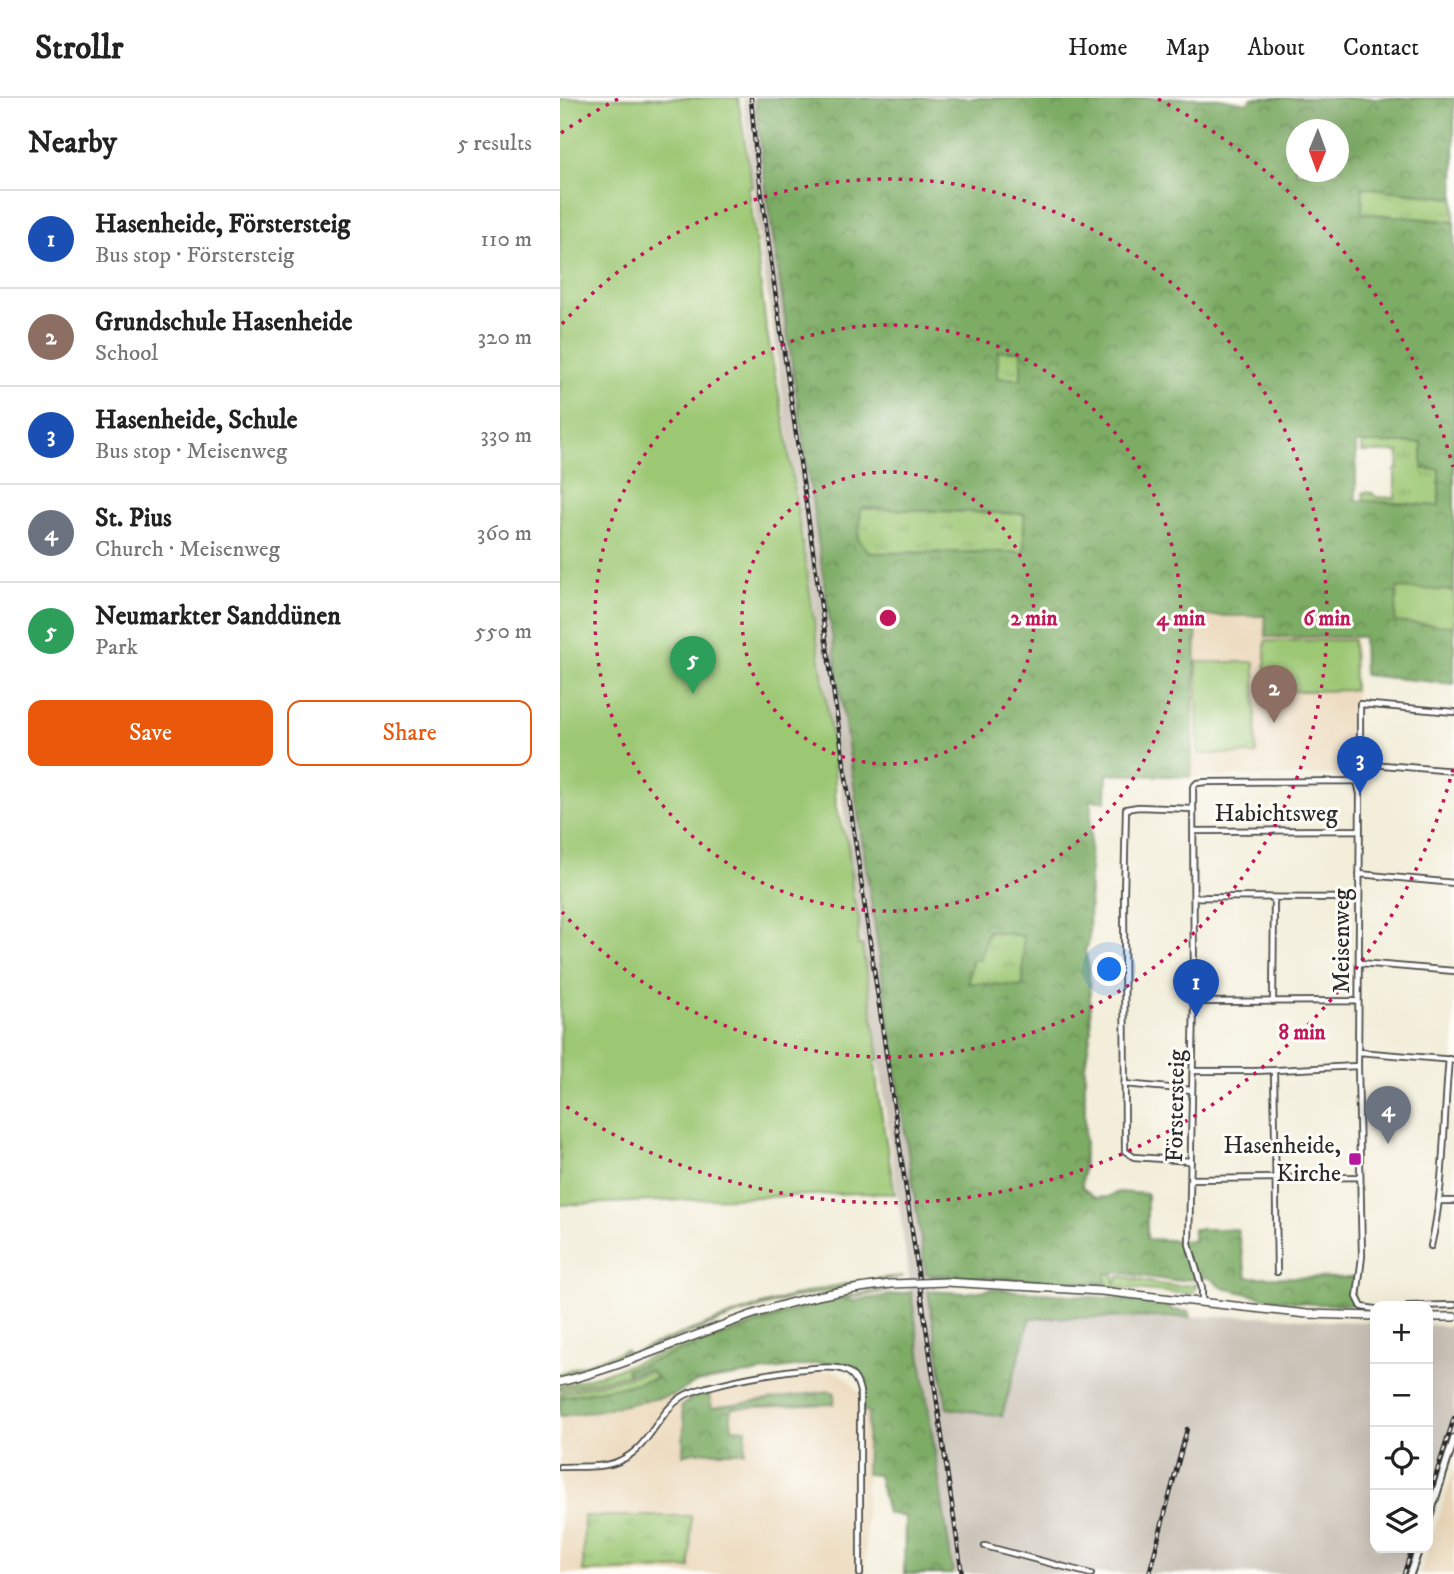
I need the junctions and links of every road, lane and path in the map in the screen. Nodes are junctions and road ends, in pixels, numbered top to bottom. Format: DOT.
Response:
graph roads {
  1 [pos="1454,712"];
  2 [pos="1360,763"];
  3 [pos="1454,771"];
  4 [pos="1357,781"];
  5 [pos="1193,809"];
  6 [pos="1360,830"];
  7 [pos="1194,831"];
  8 [pos="1359,874"];
  9 [pos="1454,883"];
  10 [pos="1194,897"];
  11 [pos="1274,898"];
  12 [pos="1359,898"];
  13 [pos="1360,963"];
  14 [pos="1454,971"];
  15 [pos="1359,1001"];
  16 [pos="1194,1002"];
  17 [pos="1273,1002"];
  18 [pos="1359,1052"];
  19 [pos="1451,1060"];
  20 [pos="1359,1066"];
  21 [pos="1193,1071"];
  22 [pos="1274,1071"];
  23 [pos="1124,1084"];
  24 [pos="1192,1090"];
  25 [pos="1191,1161"];
  26 [pos="1360,1177"];
  27 [pos="1276,1178"];
  28 [pos="1191,1179"];
  29 [pos="1440,1201"];
  30 [pos="1454,1201"];
  31 [pos="1432,1246"];
  32 [pos="1277,1272"];
  33 [pos="1202,1301"];
  34 [pos="1433,1305"];
  35 [pos="1454,1305"];
  36 [pos="1370,1307"];
  37 [pos="1370,1316"];
  38 [pos="1433,1317"];
  39 [pos="1454,1317"];
  40 [pos="560,1382"];
  41 [pos="1454,1439"];
  42 [pos="560,1467"];
  43 [pos="1433,1504"];
  44 [pos="985,1546"];
  45 [pos="1417,1553"];
  46 [pos="860,1574"];
  47 [pos="1091,1574"];
  48 [pos="1410,1574"];
  1 -- 2 [label="street, Meisenweg"];
  2 -- 3 [label="street"];
  2 -- 4 [label="street, Meisenweg"];
  4 -- 5 [label="street, Förstersteig"];
  4 -- 6 [label="street, Meisenweg"];
  5 -- 7 [label="street, Förstersteig"];
  5 -- 23 [label="street"];
  6 -- 7 [label="street, Habichtsweg"];
  6 -- 8 [label="street, Meisenweg"];
  7 -- 10 [label="street, Förstersteig"];
  8 -- 9 [label="street"];
  8 -- 12 [label="street, Meisenweg"];
  10 -- 11 [label="street"];
  10 -- 16 [label="street, Förstersteig"];
  11 -- 12 [label="street"];
  11 -- 17 [label="street"];
  12 -- 13 [label="street, Meisenweg"];
  13 -- 14 [label="street"];
  13 -- 15 [label="street, Meisenweg"];
  15 -- 17 [label="street"];
  15 -- 18 [label="street, Meisenweg"];
  16 -- 17 [label="street"];
  16 -- 21 [label="street, Förstersteig"];
  18 -- 19 [label="street"];
  18 -- 20 [label="street, Meisenweg"];
  19 -- 29 [label="street"];
  20 -- 22 [label="street"];
  20 -- 26 [label="street, Meisenweg"];
  21 -- 22 [label="street"];
  21 -- 24 [label="street, Förstersteig"];
  22 -- 27 [label="street"];
  23 -- 24 [label="street"];
  23 -- 25 [label="street"];
  24 -- 25 [label="street, Förstersteig"];
  25 -- 28 [label="street, Förstersteig"];
  26 -- 27 [label="street"];
  26 -- 36 [label="street, Meisenweg"];
  27 -- 28 [label="street"];
  27 -- 32 [label="street"];
  28 -- 33 [label="street, Förstersteig"];
  29 -- 30 [label="street"];
  29 -- 31 [label="street"];
  33 -- 37 [label="main road"];
  33 -- 40 [label="main road, bridge"];
  34 -- 35 [label="street"];
  38 -- 39 [label="main road"];
  41 -- 43 [label="street"];
  42 -- 46 [label="street"];
  44 -- 47 [label="street"];
  45 -- 48 [label="street"];
}
